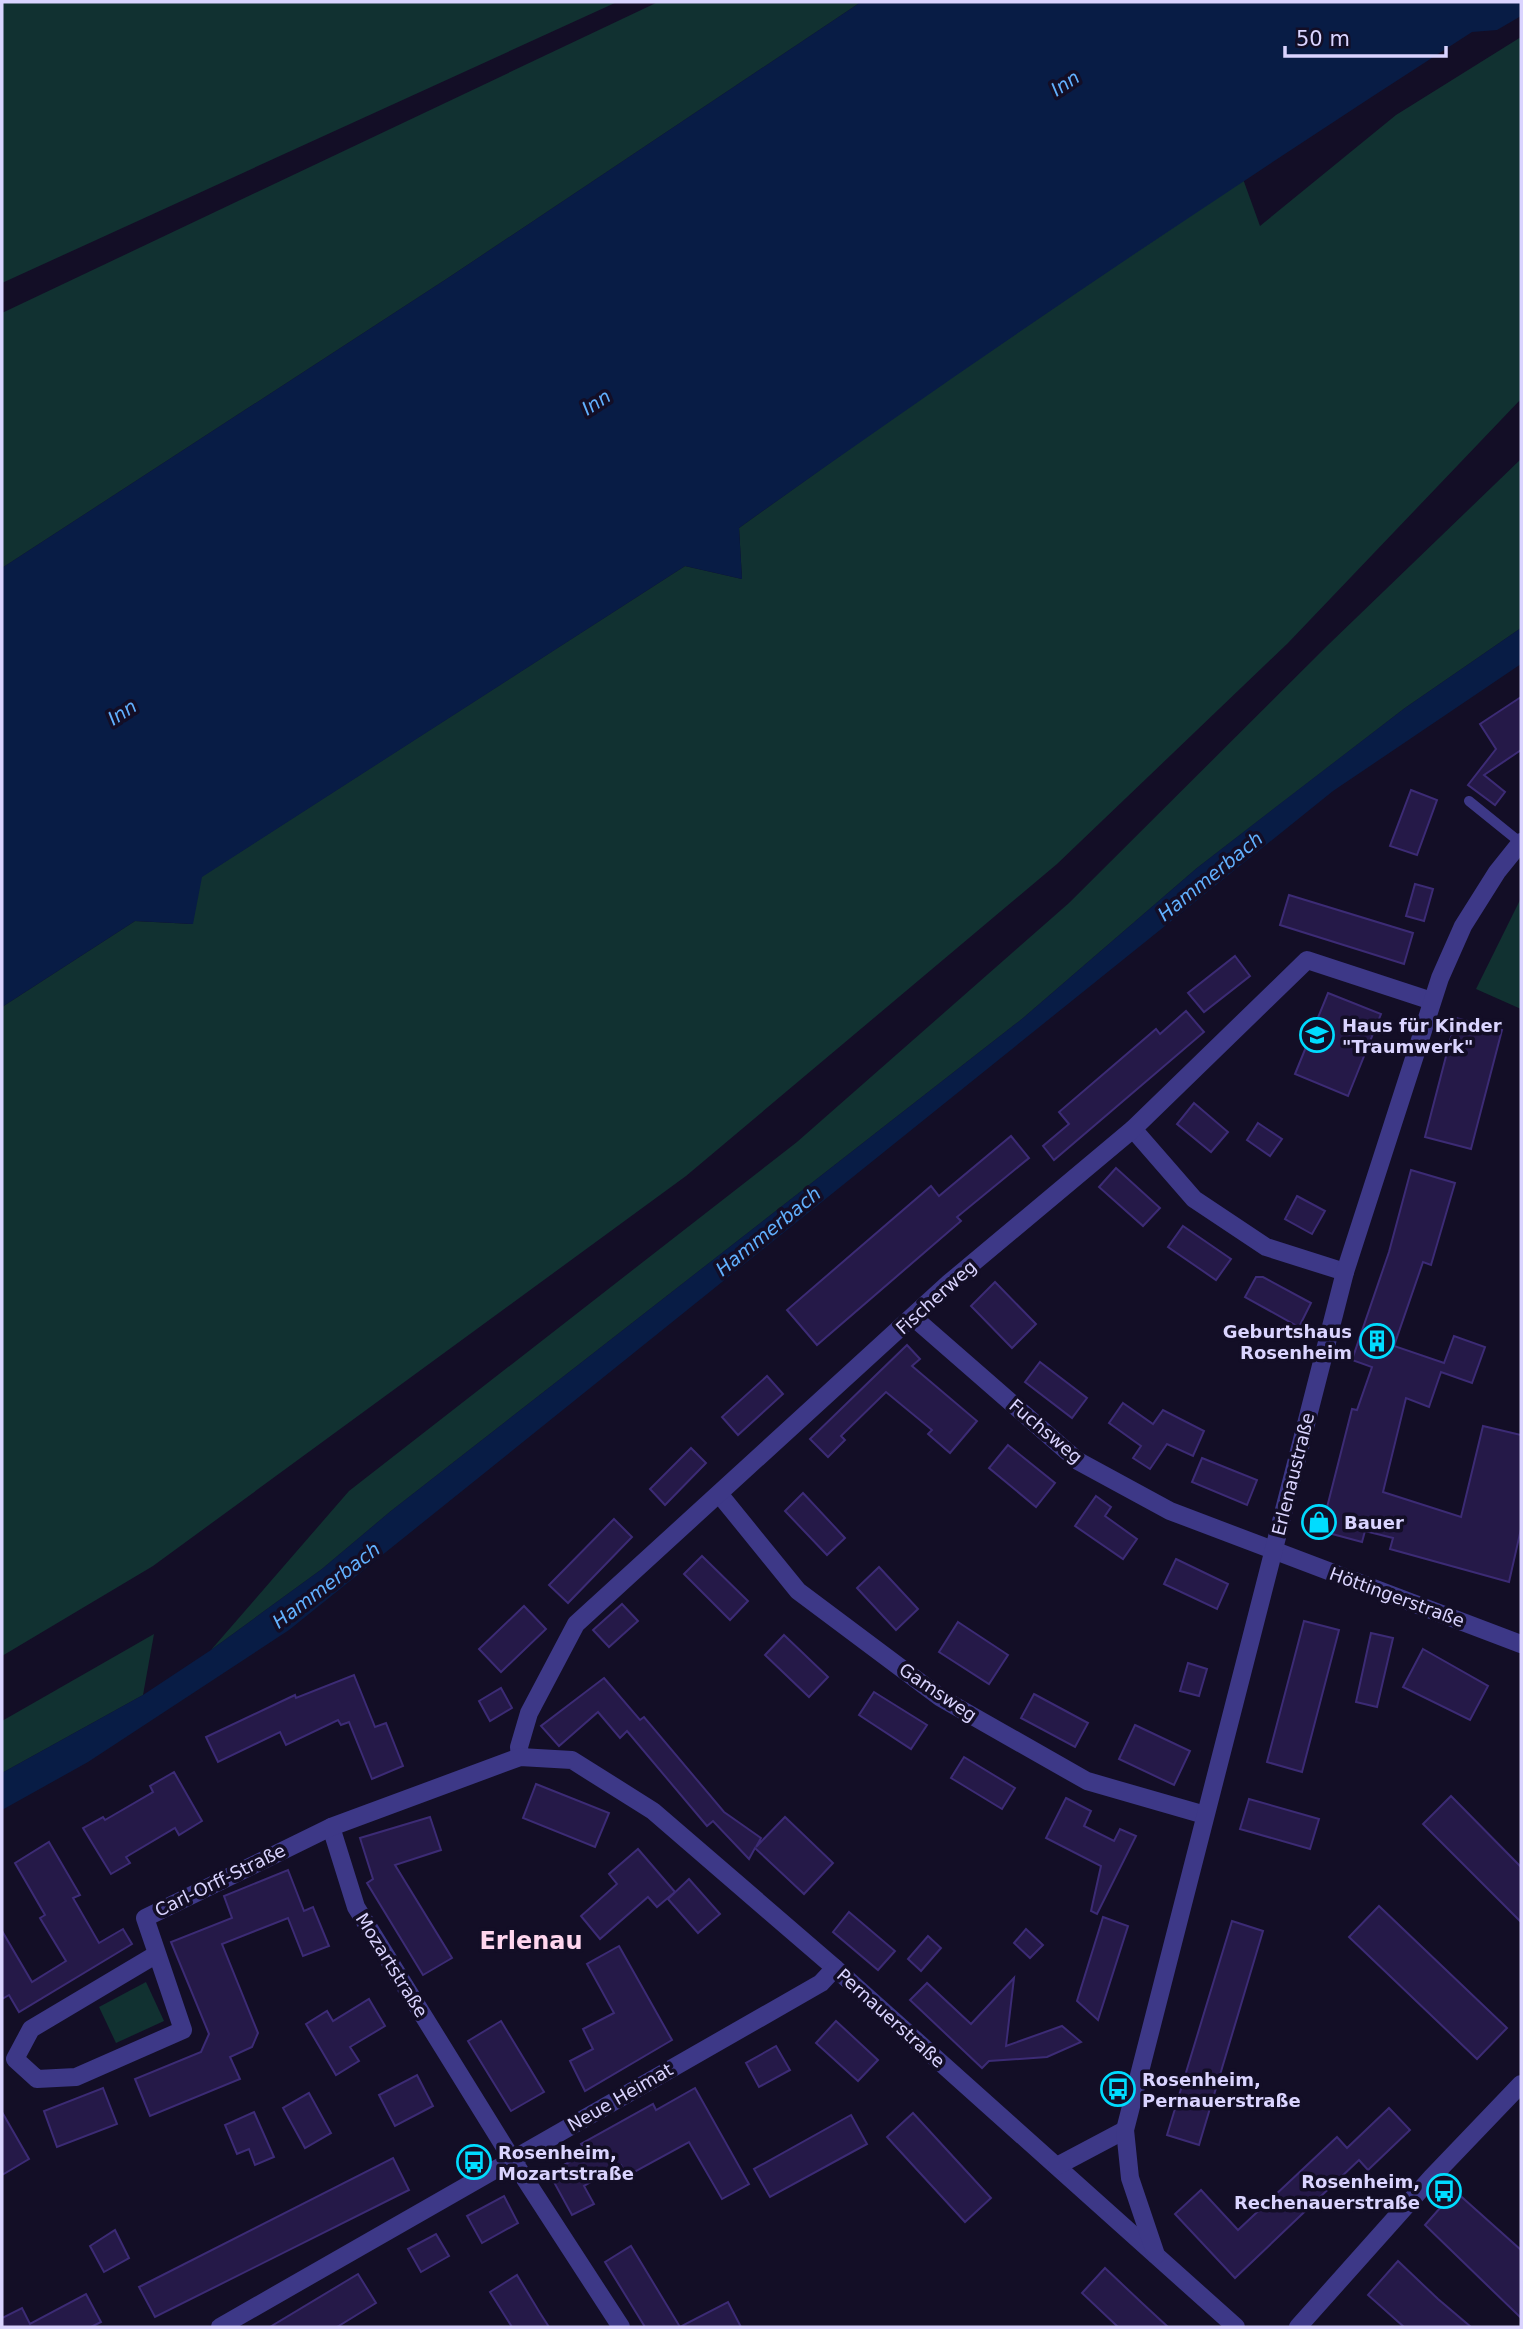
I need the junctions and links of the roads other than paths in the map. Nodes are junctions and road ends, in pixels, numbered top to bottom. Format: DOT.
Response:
graph roads {
  1 [pos="1469,801"];
  2 [pos="1521,842"];
  3 [pos="1432,1001"];
  4 [pos="1133,1129"];
  5 [pos="1345,1272"];
  6 [pos="913,1317"];
  7 [pos="720,1495"];
  8 [pos="1273,1551"];
  9 [pos="1521,1644"];
  10 [pos="520,1757"];
  11 [pos="1205,1815"];
  12 [pos="331,1827"];
  13 [pos="157,1954"];
  14 [pos="835,1968"];
  15 [pos="8,2062"];
  16 [pos="1521,2084"];
  17 [pos="1125,2130"];
  18 [pos="512,2159"];
  19 [pos="1057,2166"];
  20 [pos="1157,2257"];
  21 [pos="220,2327"];
  22 [pos="621,2327"];
  23 [pos="1236,2327"];
  24 [pos="1298,2327"];
  1 -- 2 [label="lane"];
  2 -- 3 [label="street, Erlenaustraße"];
  3 -- 4 [label="street, Fischerweg"];
  3 -- 5 [label="street, Erlenaustraße"];
  4 -- 5 [label="street"];
  4 -- 6 [label="street, Fischerweg"];
  5 -- 8 [label="street, Erlenaustraße"];
  6 -- 7 [label="street, Fischerweg"];
  6 -- 8 [label="street, Fuchsweg"];
  7 -- 10 [label="street, Fischerweg"];
  7 -- 11 [label="street, Gamsweg"];
  8 -- 9 [label="street, Höttingerstraße"];
  8 -- 11 [label="street, Erlenaustraße"];
  10 -- 12 [label="street"];
  10 -- 14 [label="street, Pernauerstraße"];
  11 -- 17 [label="street, Erlenaustraße"];
  12 -- 13 [label="street, Carl-Orff-Straße"];
  12 -- 18 [label="street, Mozartstraße"];
  13 -- 15 [label="street, Carl-Orff-Straße"];
  13 -- 15 [label="street, Carl-Orff-Straße"];
  14 -- 18 [label="street, Neue Heimat"];
  14 -- 19 [label="street, Pernauerstraße"];
  16 -- 24 [label="street"];
  17 -- 19 [label="street"];
  17 -- 20 [label="street, Erlenaustraße"];
  18 -- 21 [label="street, Neue Heimat"];
  18 -- 22 [label="street, Mozartstraße"];
  19 -- 20 [label="street, Pernauerstraße"];
  20 -- 23 [label="street, Pernauerstraße"];
}
